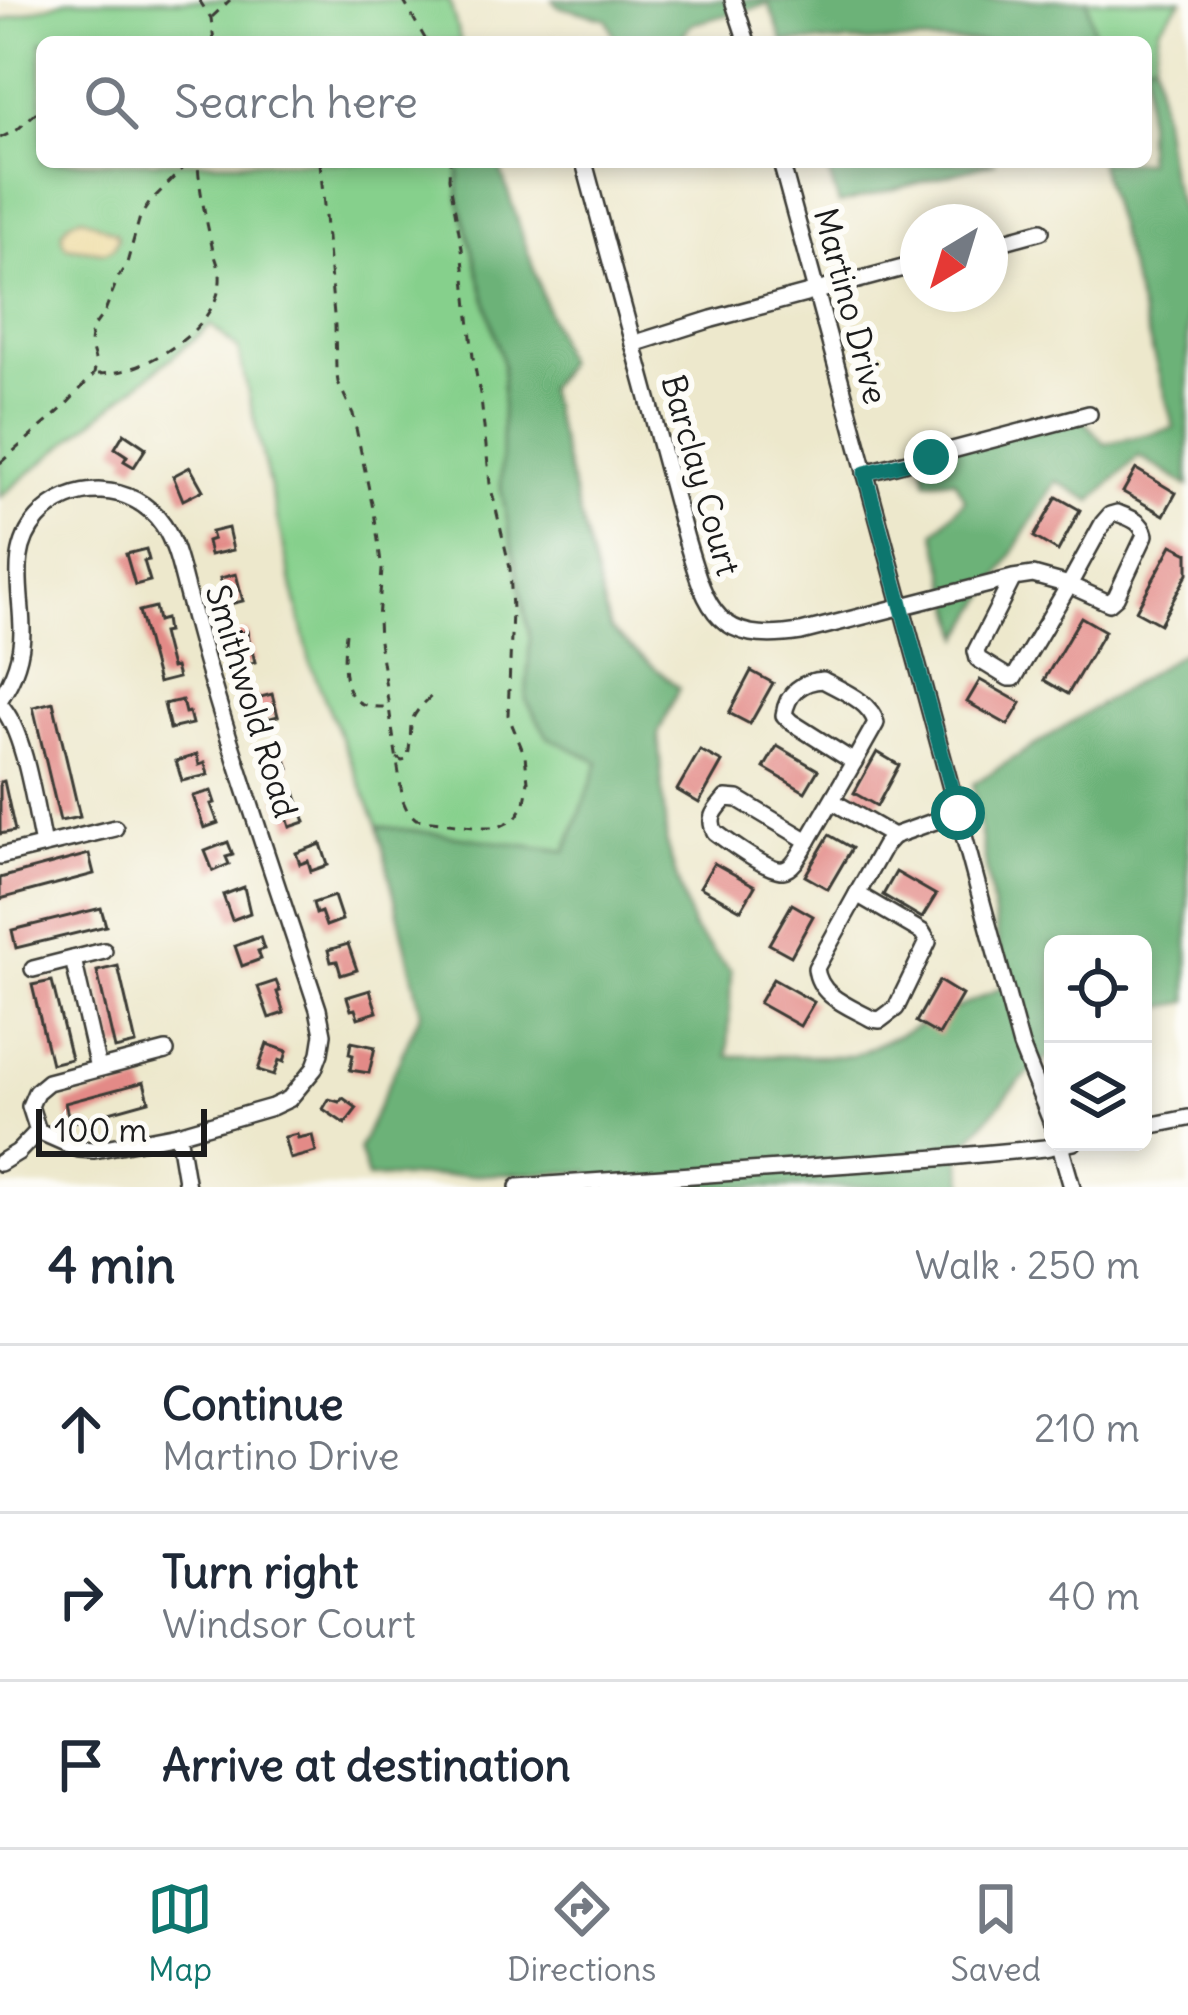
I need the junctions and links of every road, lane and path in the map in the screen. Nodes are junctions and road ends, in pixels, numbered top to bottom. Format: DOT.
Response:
graph roads {
  1 [pos="199,0"];
  2 [pos="230,0"];
  3 [pos="404,0"];
  4 [pos="733,0"];
  5 [pos="211,18"];
  6 [pos="213,36"];
  7 [pos="424,36"];
  8 [pos="745,36"];
  9 [pos="36,112"];
  10 [pos="0,138"];
  11 [pos="183,168"];
  12 [pos="198,168"];
  13 [pos="321,168"];
  14 [pos="450,168"];
  15 [pos="586,168"];
  16 [pos="783,168"];
  17 [pos="1041,231"];
  18 [pos="1008,240"];
  19 [pos="900,269"];
  20 [pos="816,291"];
  21 [pos="633,344"];
  22 [pos="94,374"];
  23 [pos="1089,414"];
  24 [pos="0,463"];
  25 [pos="865,473"];
  26 [pos="1013,578"];
  27 [pos="1069,585"];
  28 [pos="902,607"];
  29 [pos="346,633"];
  30 [pos="436,692"];
  31 [pos="0,702"];
  32 [pos="388,707"];
  33 [pos="395,757"];
  34 [pos="854,762"];
  35 [pos="832,801"];
  36 [pos="958,813"];
  37 [pos="115,828"];
  38 [pos="893,836"];
  39 [pos="808,841"];
  40 [pos="44,845"];
  41 [pos="0,856"];
  42 [pos="857,894"];
  43 [pos="104,951"];
  44 [pos="73,959"];
  45 [pos="34,969"];
  46 [pos="166,1051"];
  47 [pos="98,1068"];
  48 [pos="1044,1104"];
  49 [pos="1188,1118"];
  50 [pos="1152,1125"];
  51 [pos="38,1131"];
  52 [pos="178,1134"];
  53 [pos="1044,1146"];
  54 [pos="1065,1151"];
  55 [pos="0,1163"];
  56 [pos="534,1186"];
  57 [pos="188,1187"];
  58 [pos="518,1187"];
  59 [pos="1072,1187"];
  1 -- 5 [label="path"];
  2 -- 5 [label="path"];
  3 -- 7 [label="path"];
  4 -- 8 [label="street"];
  5 -- 6 [label="path"];
  9 -- 10 [label="path"];
  11 -- 22 [label="path"];
  12 -- 22 [label="path"];
  13 -- 32 [label="path"];
  14 -- 33 [label="path"];
  15 -- 21 [label="street, Barclay Court"];
  16 -- 20 [label="street, Martino Drive"];
  17 -- 18 [label="street"];
  19 -- 20 [label="street"];
  20 -- 21 [label="street"];
  20 -- 25 [label="street, Martino Drive"];
  21 -- 28 [label="street, Barclay Court"];
  22 -- 24 [label="path"];
  23 -- 25 [label="street"];
  25 -- 28 [label="street, Martino Drive"];
  26 -- 27 [label="street"];
  26 -- 27 [label="street"];
  26 -- 28 [label="street, Barclay Court"];
  27 -- 27 [label="street"];
  28 -- 36 [label="street, Martino Drive"];
  29 -- 32 [label="path"];
  30 -- 33 [label="path"];
  31 -- 40 [label="street"];
  31 -- 52 [label="street, Smithwold Road"];
  32 -- 33 [label="path"];
  34 -- 34 [label="street"];
  34 -- 35 [label="street"];
  35 -- 38 [label="street"];
  35 -- 39 [label="street"];
  36 -- 38 [label="street"];
  36 -- 48 [label="street, Martino Drive"];
  37 -- 40 [label="street"];
  38 -- 42 [label="street"];
  39 -- 39 [label="street"];
  40 -- 41 [label="street"];
  42 -- 42 [label="street"];
  43 -- 44 [label="street"];
  44 -- 45 [label="street"];
  44 -- 47 [label="street"];
  46 -- 47 [label="street"];
  47 -- 51 [label="street"];
  49 -- 50 [label="street"];
  51 -- 52 [label="street, Smithwold Road"];
  51 -- 55 [label="street"];
  52 -- 57 [label="street"];
  53 -- 56 [label="street"];
  54 -- 59 [label="street"];
  56 -- 58 [label="street"];
}
